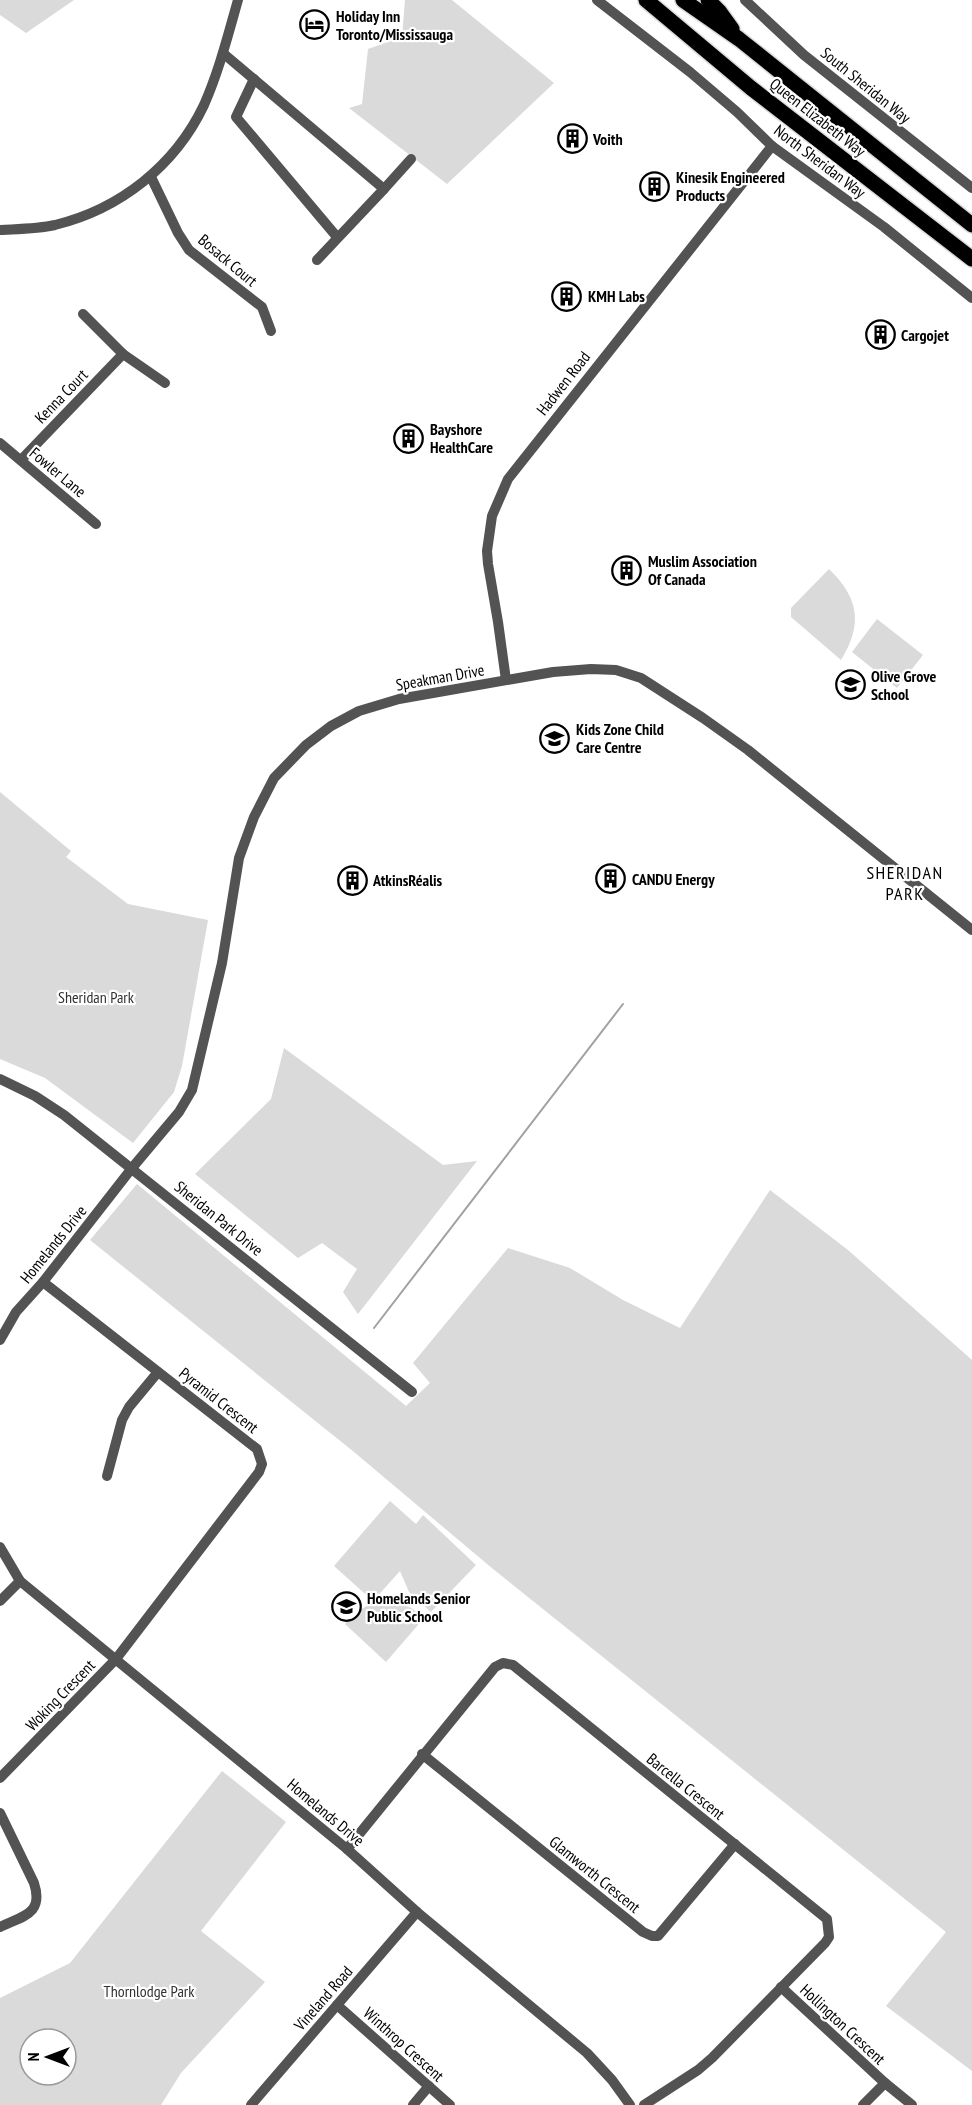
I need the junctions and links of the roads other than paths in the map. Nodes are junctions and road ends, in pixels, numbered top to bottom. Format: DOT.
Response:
graph roads {
  1 [pos="238,0"];
  2 [pos="597,0"];
  3 [pos="636,0"];
  4 [pos="646,0"];
  5 [pos="683,0"];
  6 [pos="708,0"];
  7 [pos="746,0"];
  8 [pos="684,31"];
  9 [pos="739,39"];
  10 [pos="224,54"];
  11 [pos="254,79"];
  12 [pos="772,146"];
  13 [pos="411,159"];
  14 [pos="151,177"];
  15 [pos="972,188"];
  16 [pos="384,189"];
  17 [pos="972,225"];
  18 [pos="0,230"];
  19 [pos="337,237"];
  20 [pos="972,259"];
  21 [pos="317,260"];
  22 [pos="972,298"];
  23 [pos="83,314"];
  24 [pos="271,331"];
  25 [pos="123,354"];
  26 [pos="165,383"];
  27 [pos="0,443"];
  28 [pos="21,460"];
  29 [pos="96,524"];
  30 [pos="506,680"];
  31 [pos="972,930"];
  32 [pos="0,1079"];
  33 [pos="132,1168"];
  34 [pos="43,1282"];
  35 [pos="0,1340"];
  36 [pos="158,1372"];
  37 [pos="412,1392"];
  38 [pos="107,1476"];
  39 [pos="0,1547"];
  40 [pos="20,1581"];
  41 [pos="0,1601"];
  42 [pos="116,1659"];
  43 [pos="422,1754"];
  44 [pos="0,1778"];
  45 [pos="0,1813"];
  46 [pos="735,1844"];
  47 [pos="348,1849"];
  48 [pos="417,1911"];
  49 [pos="0,1927"];
  50 [pos="781,1987"];
  51 [pos="337,2005"];
  52 [pos="885,2083"];
  53 [pos="429,2086"];
  54 [pos="251,2105"];
  55 [pos="413,2105"];
  56 [pos="450,2105"];
  57 [pos="630,2105"];
  58 [pos="644,2105"];
  59 [pos="863,2105"];
  60 [pos="912,2105"];
  1 -- 10 [label="street"];
  2 -- 12 [label="street, North Sheridan Way"];
  3 -- 8 [label="highway"];
  4 -- 8 [label="highway, Queen Elizabeth Way"];
  5 -- 9 [label="highway, Queen Elizabeth Way"];
  6 -- 9 [label="highway"];
  7 -- 15 [label="street, South Sheridan Way"];
  8 -- 20 [label="highway, Queen Elizabeth Way"];
  9 -- 17 [label="highway, Queen Elizabeth Way"];
  10 -- 11 [label="street"];
  10 -- 14 [label="street"];
  11 -- 16 [label="street"];
  11 -- 19 [label="street"];
  12 -- 22 [label="street, North Sheridan Way"];
  12 -- 30 [label="street, Hadwen Road"];
  13 -- 16 [label="street"];
  14 -- 18 [label="street"];
  14 -- 24 [label="street, Bosack Court"];
  16 -- 19 [label="street"];
  19 -- 21 [label="street"];
  23 -- 25 [label="street"];
  25 -- 26 [label="street"];
  25 -- 28 [label="street, Kenna Court"];
  27 -- 28 [label="street, Fowler Lane"];
  28 -- 29 [label="street, Fowler Lane"];
  30 -- 31 [label="street, Speakman Drive"];
  30 -- 33 [label="street, Speakman Drive"];
  32 -- 33 [label="street, Sheridan Park Drive"];
  33 -- 34 [label="street, Homelands Drive"];
  33 -- 37 [label="street, Sheridan Park Drive"];
  34 -- 35 [label="street, Homelands Drive"];
  34 -- 36 [label="street, Pyramid Crescent"];
  36 -- 38 [label="street"];
  36 -- 42 [label="street, Pyramid Crescent"];
  39 -- 40 [label="street, Homelands Drive"];
  40 -- 41 [label="street"];
  40 -- 42 [label="street, Homelands Drive"];
  42 -- 44 [label="street, Woking Crescent"];
  42 -- 47 [label="street, Homelands Drive"];
  43 -- 46 [label="street, Barcella Crescent"];
  43 -- 46 [label="street, Glamworth Crescent"];
  43 -- 47 [label="street, Barcella Crescent"];
  45 -- 49 [label="street"];
  46 -- 50 [label="street, Barcella Crescent"];
  47 -- 48 [label="street, Homelands Drive"];
  48 -- 51 [label="street, Vineland Road"];
  48 -- 57 [label="street, Homelands Drive"];
  50 -- 52 [label="street, Hollington Crescent"];
  50 -- 58 [label="street, Barcella Crescent"];
  51 -- 53 [label="street, Winthrop Crescent"];
  51 -- 54 [label="street, Vineland Road"];
  52 -- 59 [label="street, Hollington Crescent"];
  52 -- 60 [label="street, Hollington Crescent"];
  53 -- 55 [label="street"];
  53 -- 56 [label="street, Winthrop Crescent"];
}
